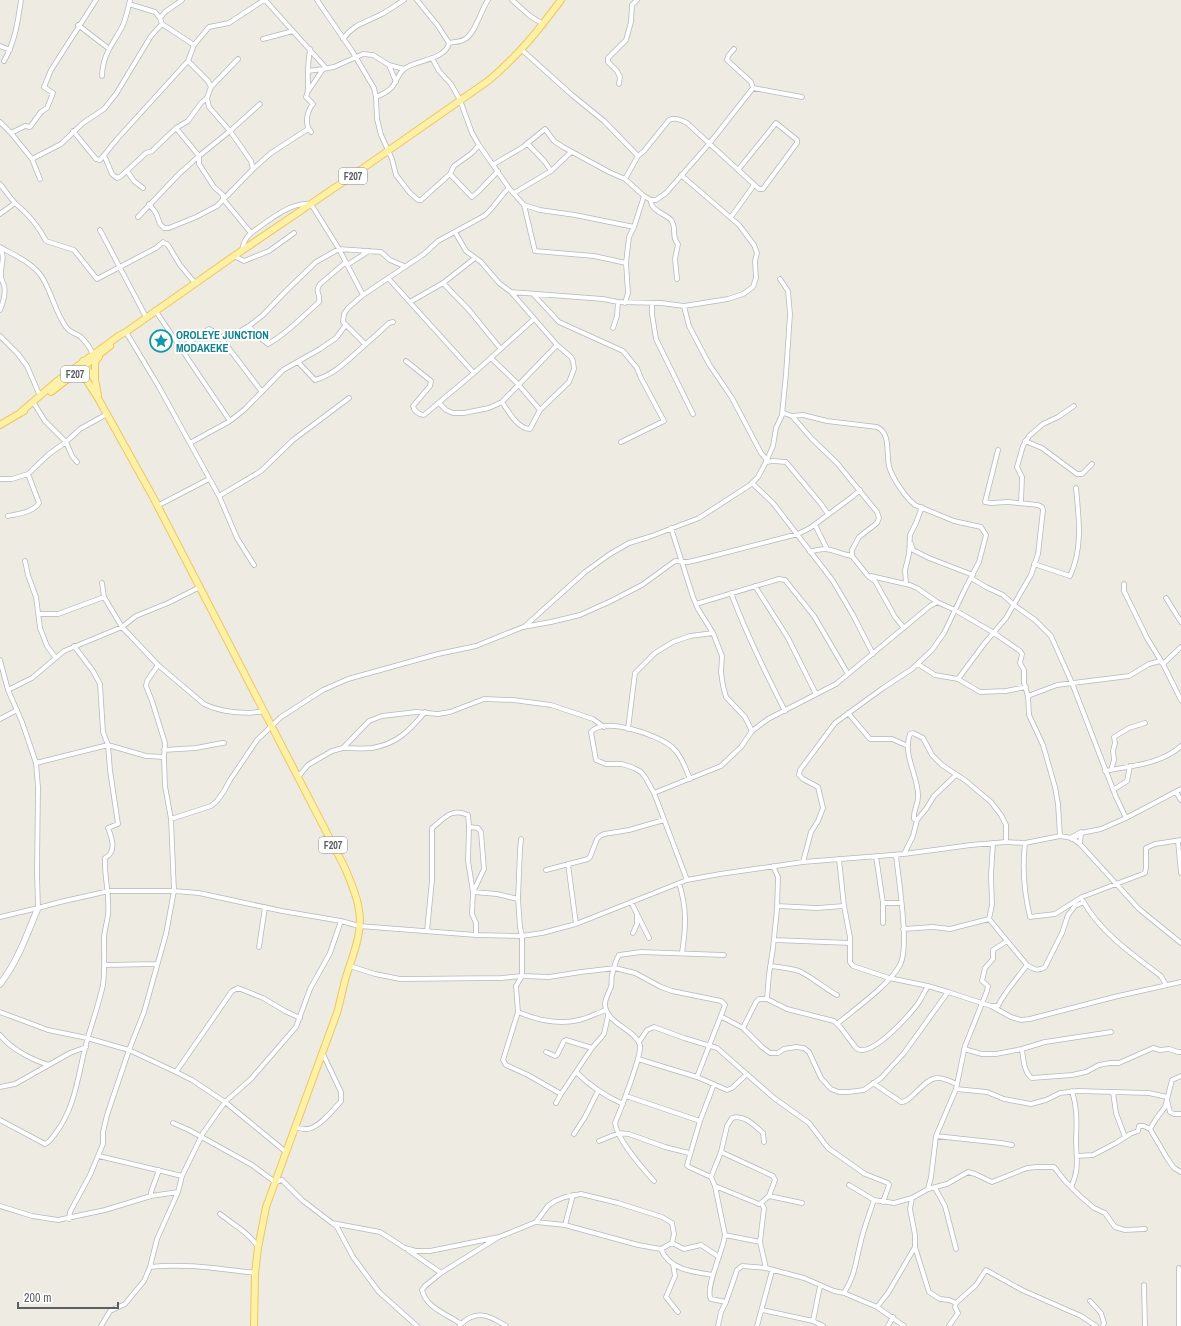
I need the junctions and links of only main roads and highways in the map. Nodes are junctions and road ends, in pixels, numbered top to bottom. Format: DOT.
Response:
graph roads {
  1 [pos="561,0"];
  2 [pos="126,332"];
  3 [pos="102,353"];
  4 [pos="81,365"];
  5 [pos="85,378"];
  6 [pos="95,380"];
  7 [pos="64,382"];
  8 [pos="99,400"];
  9 [pos="21,412"];
  10 [pos="0,425"];
  11 [pos="254,1326"];
  1 -- 2 [label="main road, F207"];
  2 -- 3 [label="main road, F207"];
  2 -- 4 [label="main road, F207"];
  3 -- 4 [label="main road, F207"];
  3 -- 6 [label="main road"];
  4 -- 5 [label="main road, F207"];
  4 -- 6 [label="main road, F207"];
  4 -- 7 [label="main road, F207"];
  4 -- 9 [label="main road, F207"];
  5 -- 7 [label="main road"];
  5 -- 8 [label="main road, F207"];
  6 -- 8 [label="main road, F207"];
  7 -- 9 [label="main road, F207"];
  8 -- 11 [label="main road, F207"];
  9 -- 10 [label="main road, F207"];
}
